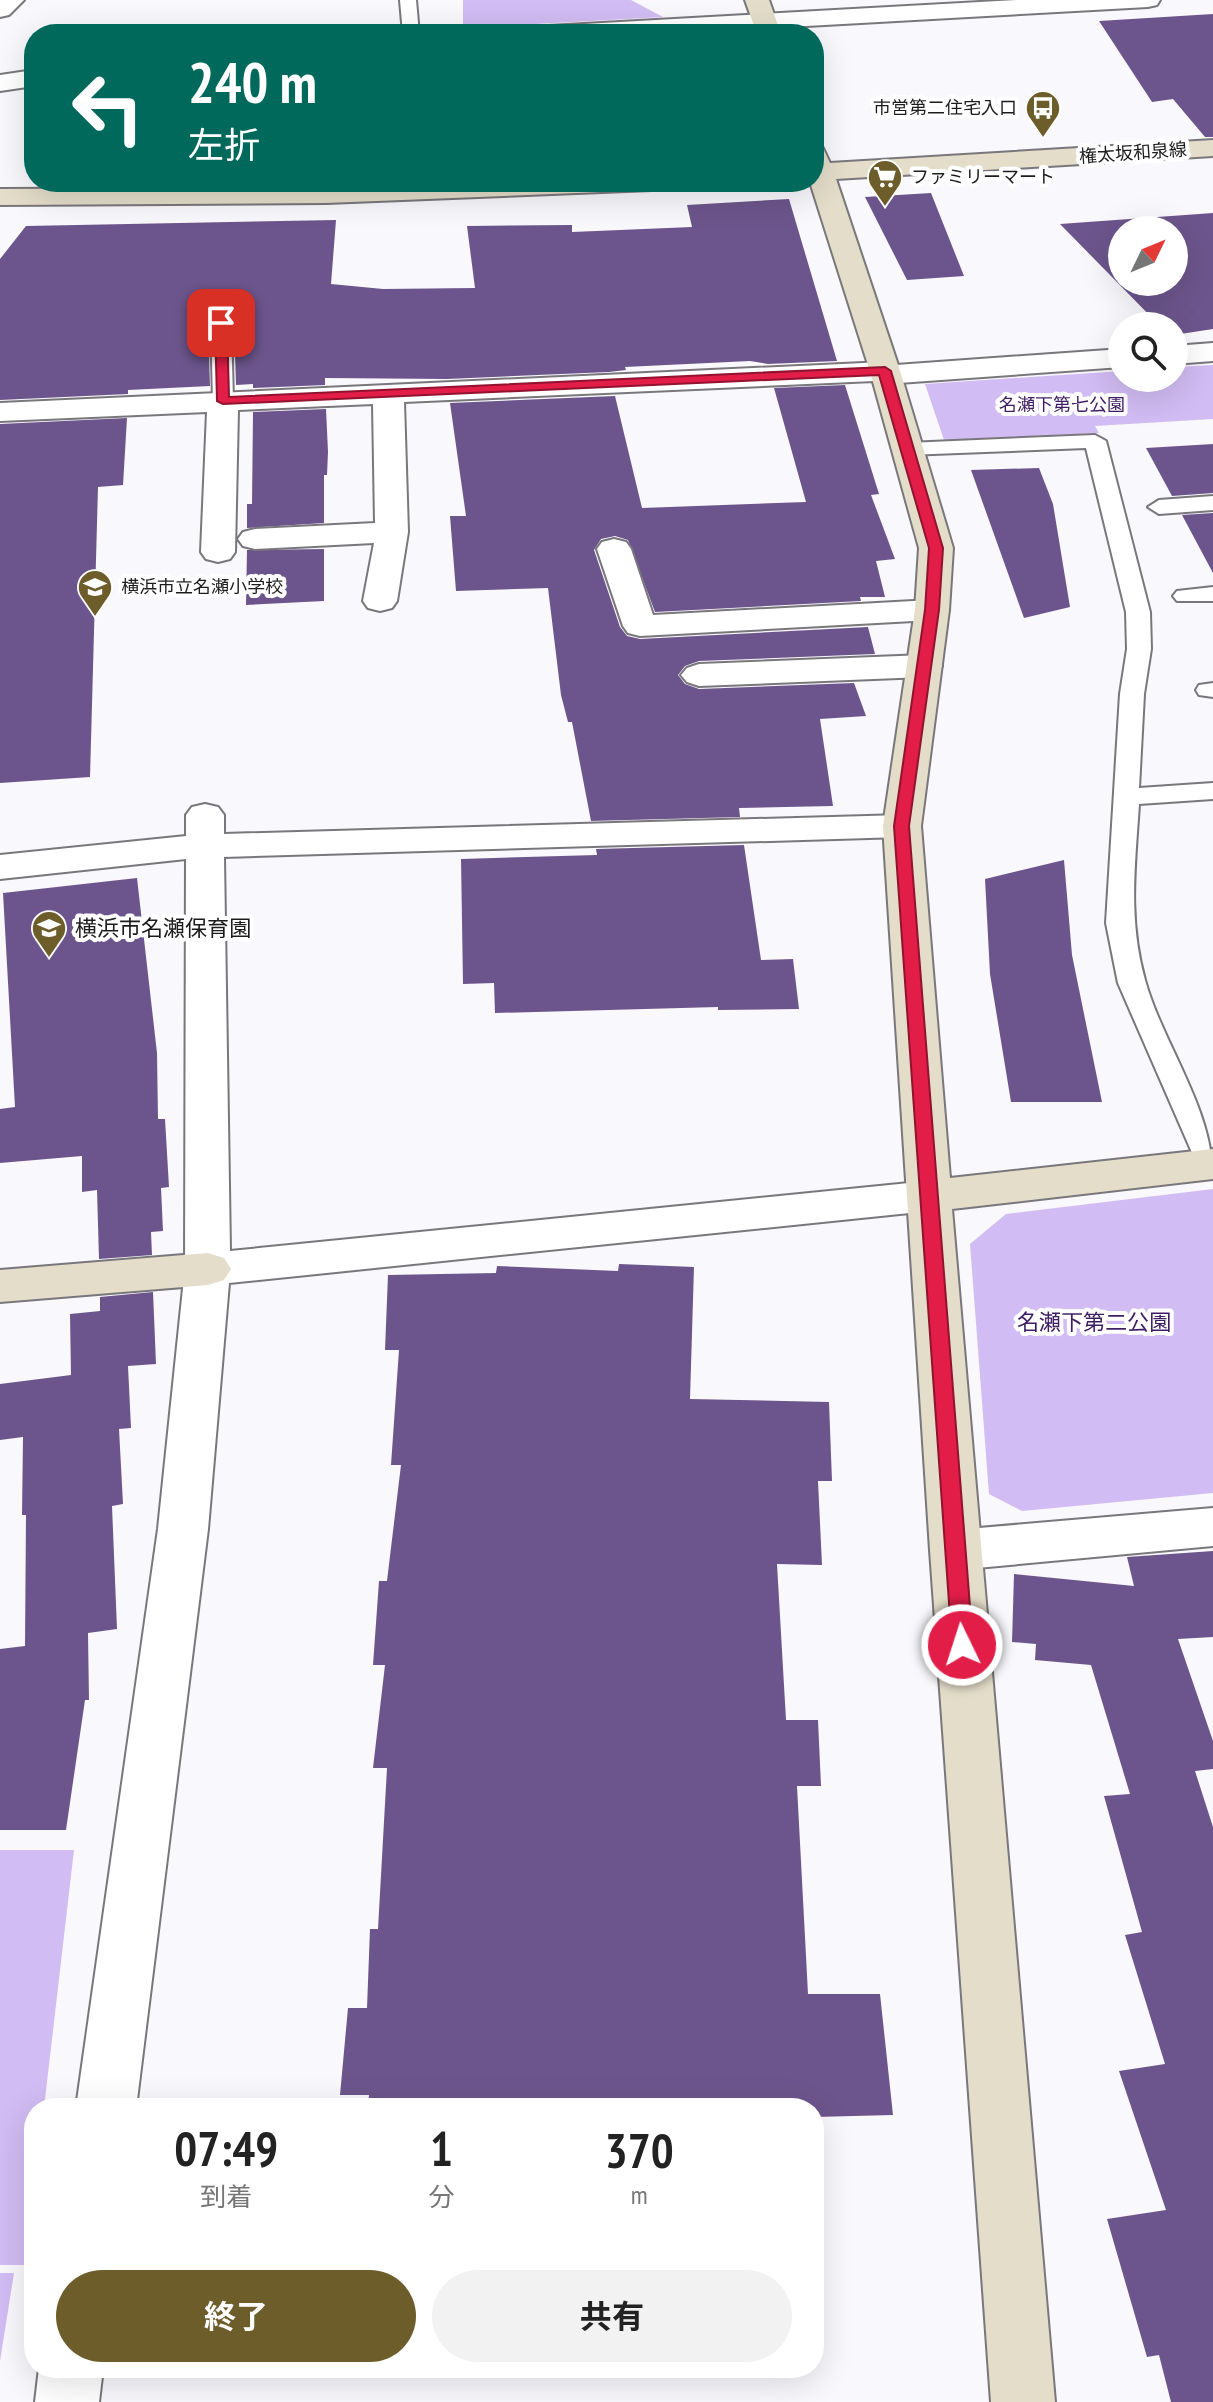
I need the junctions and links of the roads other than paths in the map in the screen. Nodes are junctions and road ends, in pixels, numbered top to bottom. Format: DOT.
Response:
graph roads {
  1 [pos="12,0"];
  2 [pos="408,0"];
  3 [pos="1148,0"];
  4 [pos="0,10"];
  5 [pos="764,19"];
  6 [pos="410,24"];
  7 [pos="686,24"];
  8 [pos="24,79"];
  9 [pos="0,83"];
  10 [pos="1213,148"];
  11 [pos="824,166"];
  12 [pos="824,190"];
  13 [pos="466,192"];
  14 [pos="0,197"];
  15 [pos="221,323"];
  16 [pos="1213,352"];
  17 [pos="1188,354"];
  18 [pos="1108,359"];
  19 [pos="885,373"];
  20 [pos="388,392"];
  21 [pos="223,401"];
  22 [pos="0,412"];
  23 [pos="907,449"];
  24 [pos="1213,503"];
  25 [pos="1159,507"];
  26 [pos="392,532"];
  27 [pos="255,539"];
  28 [pos="614,549"];
  29 [pos="218,552"];
  30 [pos="1213,594"];
  31 [pos="1185,596"];
  32 [pos="380,601"];
  33 [pos="932,610"];
  34 [pos="924,666"];
  35 [pos="699,675"];
  36 [pos="1213,791"];
  37 [pos="1126,797"];
  38 [pos="902,826"];
  39 [pos="204,830"];
  40 [pos="0,867"];
  41 [pos="1212,1164"];
  42 [pos="929,1196"];
  43 [pos="208,1269"];
  44 [pos="0,1286"];
  45 [pos="1213,1527"];
  46 [pos="955,1550"];
  47 [pos="107,2098"];
  48 [pos="70,2378"];
  49 [pos="67,2402"];
  50 [pos="1023,2402"];
  1 -- 4 [label="street"];
  2 -- 6 [label="lane"];
  3 -- 5 [label="street"];
  5 -- 7 [label="street"];
  8 -- 9 [label="street"];
  10 -- 11 [label="street, 権太坂和泉線"];
  12 -- 19 [label="street"];
  13 -- 14 [label="street"];
  15 -- 21 [label="lane"];
  16 -- 17 [label="street"];
  18 -- 19 [label="street"];
  19 -- 20 [label="street"];
  19 -- 23 [label="street"];
  20 -- 21 [label="street"];
  20 -- 26 [label="street"];
  21 -- 22 [label="street"];
  21 -- 29 [label="street"];
  23 -- 33 [label="street"];
  23 -- 37 [label="lane"];
  24 -- 25 [label="lane"];
  26 -- 27 [label="street"];
  26 -- 32 [label="street"];
  28 -- 33 [label="street"];
  30 -- 31 [label="lane"];
  33 -- 34 [label="street"];
  34 -- 35 [label="street"];
  34 -- 38 [label="street"];
  36 -- 37 [label="lane"];
  37 -- 41 [label="lane"];
  38 -- 39 [label="street"];
  38 -- 42 [label="street"];
  39 -- 40 [label="street"];
  39 -- 43 [label="street"];
  41 -- 42 [label="street"];
  42 -- 43 [label="street"];
  42 -- 46 [label="street"];
  43 -- 44 [label="street"];
  43 -- 47 [label="street"];
  45 -- 46 [label="street"];
  46 -- 50 [label="street"];
  48 -- 49 [label="street"];
}
